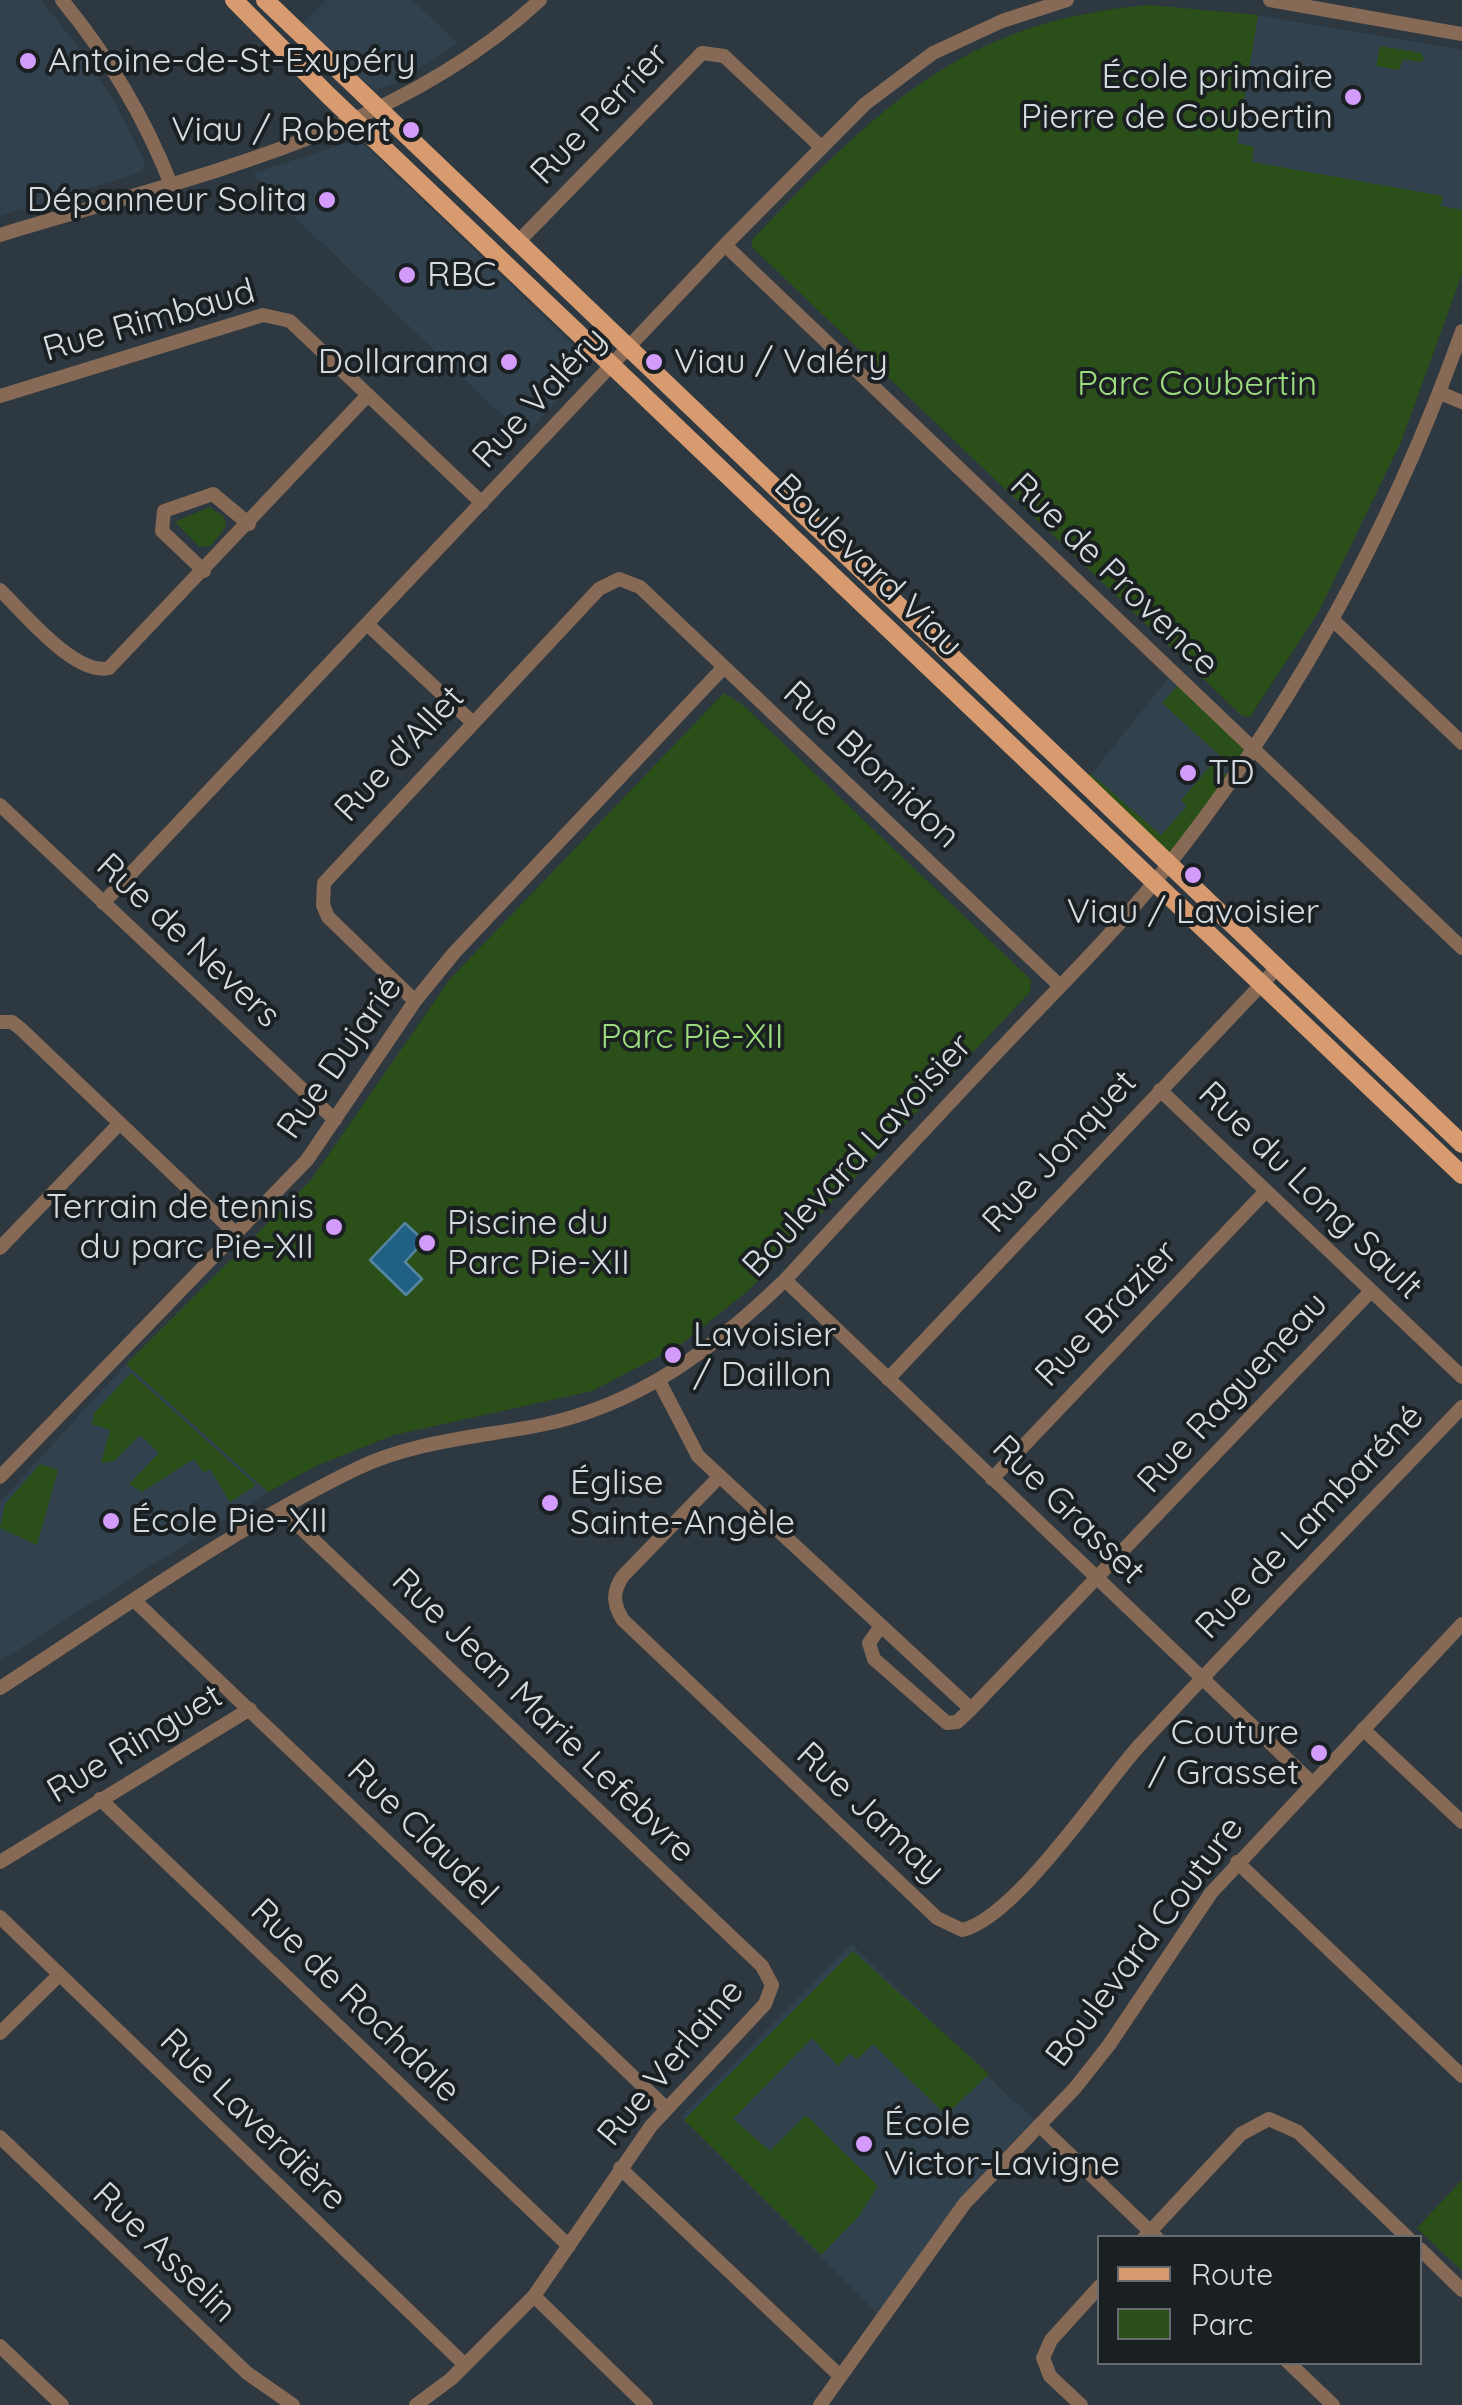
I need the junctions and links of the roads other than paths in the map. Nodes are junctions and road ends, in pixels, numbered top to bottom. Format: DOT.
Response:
graph roads {
  1 [pos="62,0"];
  2 [pos="234,0"];
  3 [pos="265,0"];
  4 [pos="540,0"];
  5 [pos="1067,0"];
  6 [pos="1274,0"];
  7 [pos="1045,2"];
  8 [pos="1462,34"];
  9 [pos="378,110"];
  10 [pos="356,120"];
  11 [pos="820,146"];
  12 [pos="170,182"];
  13 [pos="0,235"];
  14 [pos="517,242"];
  15 [pos="725,245"];
  16 [pos="1462,331"];
  17 [pos="628,349"];
  18 [pos="612,366"];
  19 [pos="1440,392"];
  20 [pos="0,396"];
  21 [pos="368,396"];
  22 [pos="1462,402"];
  23 [pos="482,503"];
  24 [pos="249,524"];
  25 [pos="204,571"];
  26 [pos="640,587"];
  27 [pos="0,590"];
  28 [pos="1333,620"];
  29 [pos="367,624"];
  30 [pos="724,667"];
  31 [pos="471,722"];
  32 [pos="1462,743"];
  33 [pos="1254,749"];
  34 [pos="0,805"];
  35 [pos="1169,864"];
  36 [pos="1155,882"];
  37 [pos="103,903"];
  38 [pos="1462,948"];
  39 [pos="1277,968"];
  40 [pos="1261,984"];
  41 [pos="1060,986"];
  42 [pos="415,1001"];
  43 [pos="0,1022"];
  44 [pos="1160,1090"];
  45 [pos="335,1120"];
  46 [pos="120,1123"];
  47 [pos="1462,1144"];
  48 [pos="1462,1175"];
  49 [pos="1266,1191"];
  50 [pos="233,1231"];
  51 [pos="0,1248"];
  52 [pos="785,1280"];
  53 [pos="1371,1291"];
  54 [pos="1462,1377"];
  55 [pos="660,1380"];
  56 [pos="888,1380"];
  57 [pos="1462,1407"];
  58 [pos="720,1476"];
  59 [pos="0,1477"];
  60 [pos="992,1479"];
  61 [pos="282,1510"];
  62 [pos="1096,1579"];
  63 [pos="136,1602"];
  64 [pos="1462,1624"];
  65 [pos="881,1626"];
  66 [pos="1202,1680"];
  67 [pos="0,1688"];
  68 [pos="250,1708"];
  69 [pos="971,1708"];
  70 [pos="1363,1729"];
  71 [pos="1311,1782"];
  72 [pos="100,1799"];
  73 [pos="1462,1822"];
  74 [pos="0,1862"];
  75 [pos="1237,1862"];
  76 [pos="0,1917"];
  77 [pos="762,1966"];
  78 [pos="58,1976"];
  79 [pos="0,2033"];
  80 [pos="1462,2076"];
  81 [pos="666,2108"];
  82 [pos="1039,2125"];
  83 [pos="0,2137"];
  84 [pos="620,2168"];
  85 [pos="1150,2235"];
  86 [pos="1405,2235"];
  87 [pos="569,2246"];
  88 [pos="1422,2251"];
  89 [pos="1097,2289"];
  90 [pos="1462,2290"];
  91 [pos="534,2296"];
  92 [pos="0,2346"];
  93 [pos="465,2364"];
  94 [pos="1291,2365"];
  95 [pos="840,2376"];
  96 [pos="642,2404"];
  97 [pos="62,2405"];
  98 [pos="293,2405"];
  99 [pos="416,2405"];
  100 [pos="820,2405"];
  101 [pos="1081,2405"];
  102 [pos="1332,2405"];
  1 -- 12 [label="street"];
  2 -- 10 [label="main road, Boulevard Viau"];
  3 -- 9 [label="main road, Boulevard Viau"];
  4 -- 9 [label="street"];
  5 -- 7 [label="street, Rue Valéry"];
  6 -- 8 [label="street"];
  7 -- 11 [label="street, Rue Valéry"];
  9 -- 10 [label="street"];
  9 -- 14 [label="main road, Boulevard Viau"];
  10 -- 12 [label="street"];
  10 -- 18 [label="main road, Boulevard Viau"];
  11 -- 14 [label="street, Rue Perrier"];
  11 -- 15 [label="street, Rue Valéry"];
  12 -- 13 [label="street"];
  14 -- 17 [label="main road, Boulevard Viau"];
  15 -- 17 [label="street, Rue Valéry"];
  15 -- 33 [label="street, Rue de Provence"];
  16 -- 19 [label="street, Boulevard Lavoisier"];
  17 -- 18 [label="street, Rue Valéry"];
  17 -- 35 [label="main road, Boulevard Viau"];
  18 -- 23 [label="street, Rue Valéry"];
  18 -- 36 [label="main road, Boulevard Viau"];
  19 -- 22 [label="street"];
  19 -- 28 [label="street, Boulevard Lavoisier"];
  20 -- 21 [label="street, Rue Rimbaud"];
  21 -- 23 [label="street, Rue Rimbaud"];
  21 -- 24 [label="street"];
  23 -- 29 [label="street, Rue Valéry"];
  24 -- 25 [label="street"];
  24 -- 25 [label="street"];
  25 -- 27 [label="street"];
  26 -- 30 [label="street, Rue Blomidon"];
  26 -- 31 [label="street, Rue d'Allet"];
  28 -- 32 [label="street"];
  28 -- 33 [label="street, Boulevard Lavoisier"];
  29 -- 31 [label="street"];
  29 -- 37 [label="street, Rue Valéry"];
  30 -- 41 [label="street, Rue Blomidon"];
  30 -- 42 [label="street, Rue Dujarié"];
  31 -- 42 [label="street, Rue d'Allet"];
  33 -- 35 [label="street, Boulevard Lavoisier"];
  33 -- 38 [label="street, Rue de Provence"];
  34 -- 37 [label="street, Rue de Nevers"];
  35 -- 36 [label="street, Boulevard Lavoisier"];
  35 -- 39 [label="main road, Boulevard Viau"];
  36 -- 40 [label="main road, Boulevard Viau"];
  36 -- 41 [label="street, Boulevard Lavoisier"];
  37 -- 45 [label="street, Rue de Nevers"];
  39 -- 40 [label="street, Rue Jonquet"];
  39 -- 47 [label="main road, Boulevard Viau"];
  40 -- 44 [label="street, Rue Jonquet"];
  40 -- 48 [label="main road, Boulevard Viau"];
  41 -- 52 [label="street, Boulevard Lavoisier"];
  42 -- 45 [label="street, Rue Dujarié"];
  43 -- 46 [label="street"];
  44 -- 49 [label="street, Rue du Long Sault"];
  44 -- 56 [label="street, Rue Jonquet"];
  45 -- 50 [label="street, Rue Dujarié"];
  46 -- 50 [label="street"];
  46 -- 51 [label="street"];
  49 -- 53 [label="street, Rue du Long Sault"];
  49 -- 60 [label="street, Rue Brazier"];
  50 -- 59 [label="street, Rue Dujarié"];
  52 -- 55 [label="street, Boulevard Lavoisier"];
  52 -- 56 [label="street, Rue Grasset"];
  53 -- 54 [label="street, Rue du Long Sault"];
  53 -- 62 [label="street, Rue Ragueneau"];
  55 -- 58 [label="street"];
  55 -- 61 [label="street, Boulevard Lavoisier"];
  56 -- 60 [label="street, Rue Grasset"];
  57 -- 66 [label="street, Rue de Lambaréné"];
  58 -- 65 [label="street"];
  58 -- 66 [label="street, Rue Jamay"];
  60 -- 62 [label="street, Rue Grasset"];
  61 -- 63 [label="street, Boulevard Lavoisier"];
  61 -- 77 [label="street, Rue Jean Marie Lefebvre"];
  62 -- 66 [label="street, Rue Grasset"];
  62 -- 69 [label="street, Rue Ragueneau"];
  63 -- 67 [label="street, Boulevard Lavoisier"];
  63 -- 68 [label="street, Rue Claudel"];
  64 -- 70 [label="street, Boulevard Couture"];
  65 -- 69 [label="street"];
  65 -- 69 [label="street"];
  66 -- 71 [label="street, Rue Grasset"];
  68 -- 72 [label="street, Rue Ringuet"];
  68 -- 81 [label="street, Rue Claudel"];
  70 -- 71 [label="street, Boulevard Couture"];
  70 -- 73 [label="street"];
  71 -- 75 [label="street, Boulevard Couture"];
  72 -- 74 [label="street, Rue Ringuet"];
  72 -- 87 [label="street, Rue de Rochdale"];
  75 -- 80 [label="street"];
  75 -- 82 [label="street, Boulevard Couture"];
  76 -- 78 [label="street, Rue Laverdière"];
  77 -- 81 [label="street, Rue Verlaine"];
  78 -- 79 [label="street"];
  78 -- 93 [label="street, Rue Laverdière"];
  81 -- 84 [label="street, Rue Verlaine"];
  82 -- 85 [label="street"];
  82 -- 95 [label="street, Boulevard Couture"];
  83 -- 98 [label="street, Rue Asselin"];
  84 -- 87 [label="street, Rue Verlaine"];
  84 -- 95 [label="street"];
  85 -- 86 [label="street"];
  87 -- 91 [label="street, Rue Verlaine"];
  88 -- 90 [label="street"];
  89 -- 101 [label="street"];
  91 -- 93 [label="street"];
  91 -- 96 [label="street"];
  92 -- 97 [label="street"];
  93 -- 99 [label="street"];
  94 -- 102 [label="street"];
  95 -- 100 [label="street, Boulevard Couture"];
}
